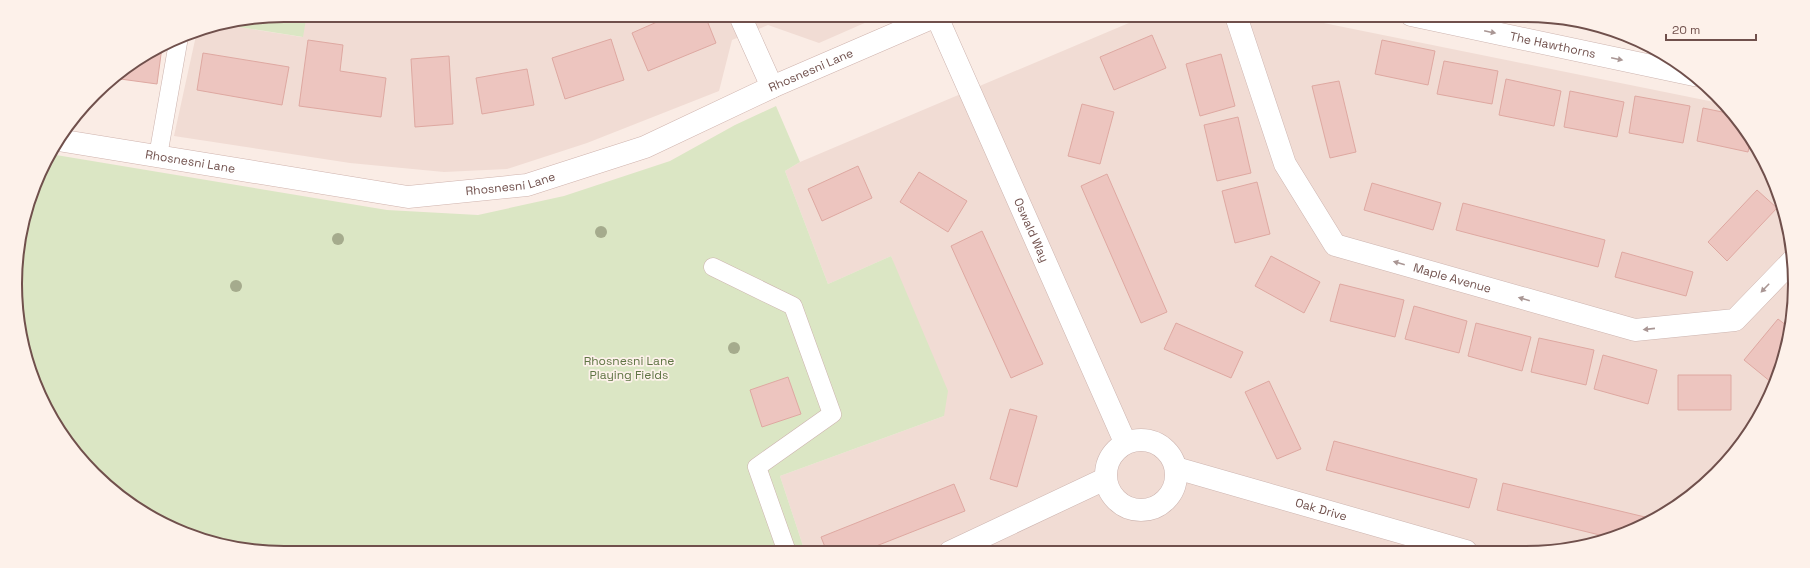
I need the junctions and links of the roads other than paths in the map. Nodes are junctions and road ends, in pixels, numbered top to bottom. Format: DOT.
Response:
graph roads {
  1 [pos="743,22"];
  2 [pos="922,22"];
  3 [pos="939,22"];
  4 [pos="1238,22"];
  5 [pos="1440,22"];
  6 [pos="178,45"];
  7 [pos="1680,72"];
  8 [pos="772,87"];
  9 [pos="64,141"];
  10 [pos="158,156"];
  11 [pos="1787,266"];
  12 [pos="713,267"];
  13 [pos="1126,442"];
  14 [pos="1176,468"];
  15 [pos="1105,479"];
  16 [pos="785,546"];
  17 [pos="963,546"];
  18 [pos="1449,546"];
  1 -- 8 [label="street"];
  2 -- 8 [label="street, Rhosnesni Lane"];
  3 -- 13 [label="street, Oswald Way"];
  11 -- 4 [label="street, Maple Avenue, one-way"];
  5 -- 7 [label="street, The Hawthorns, one-way"];
  6 -- 10 [label="lane"];
  8 -- 10 [label="street, Rhosnesni Lane"];
  9 -- 10 [label="street, Rhosnesni Lane"];
  12 -- 16 [label="lane"];
  13 -- 14 [label="street"];
  13 -- 15 [label="street"];
  14 -- 15 [label="street"];
  14 -- 18 [label="street, Oak Drive"];
  15 -- 17 [label="street"];
}
